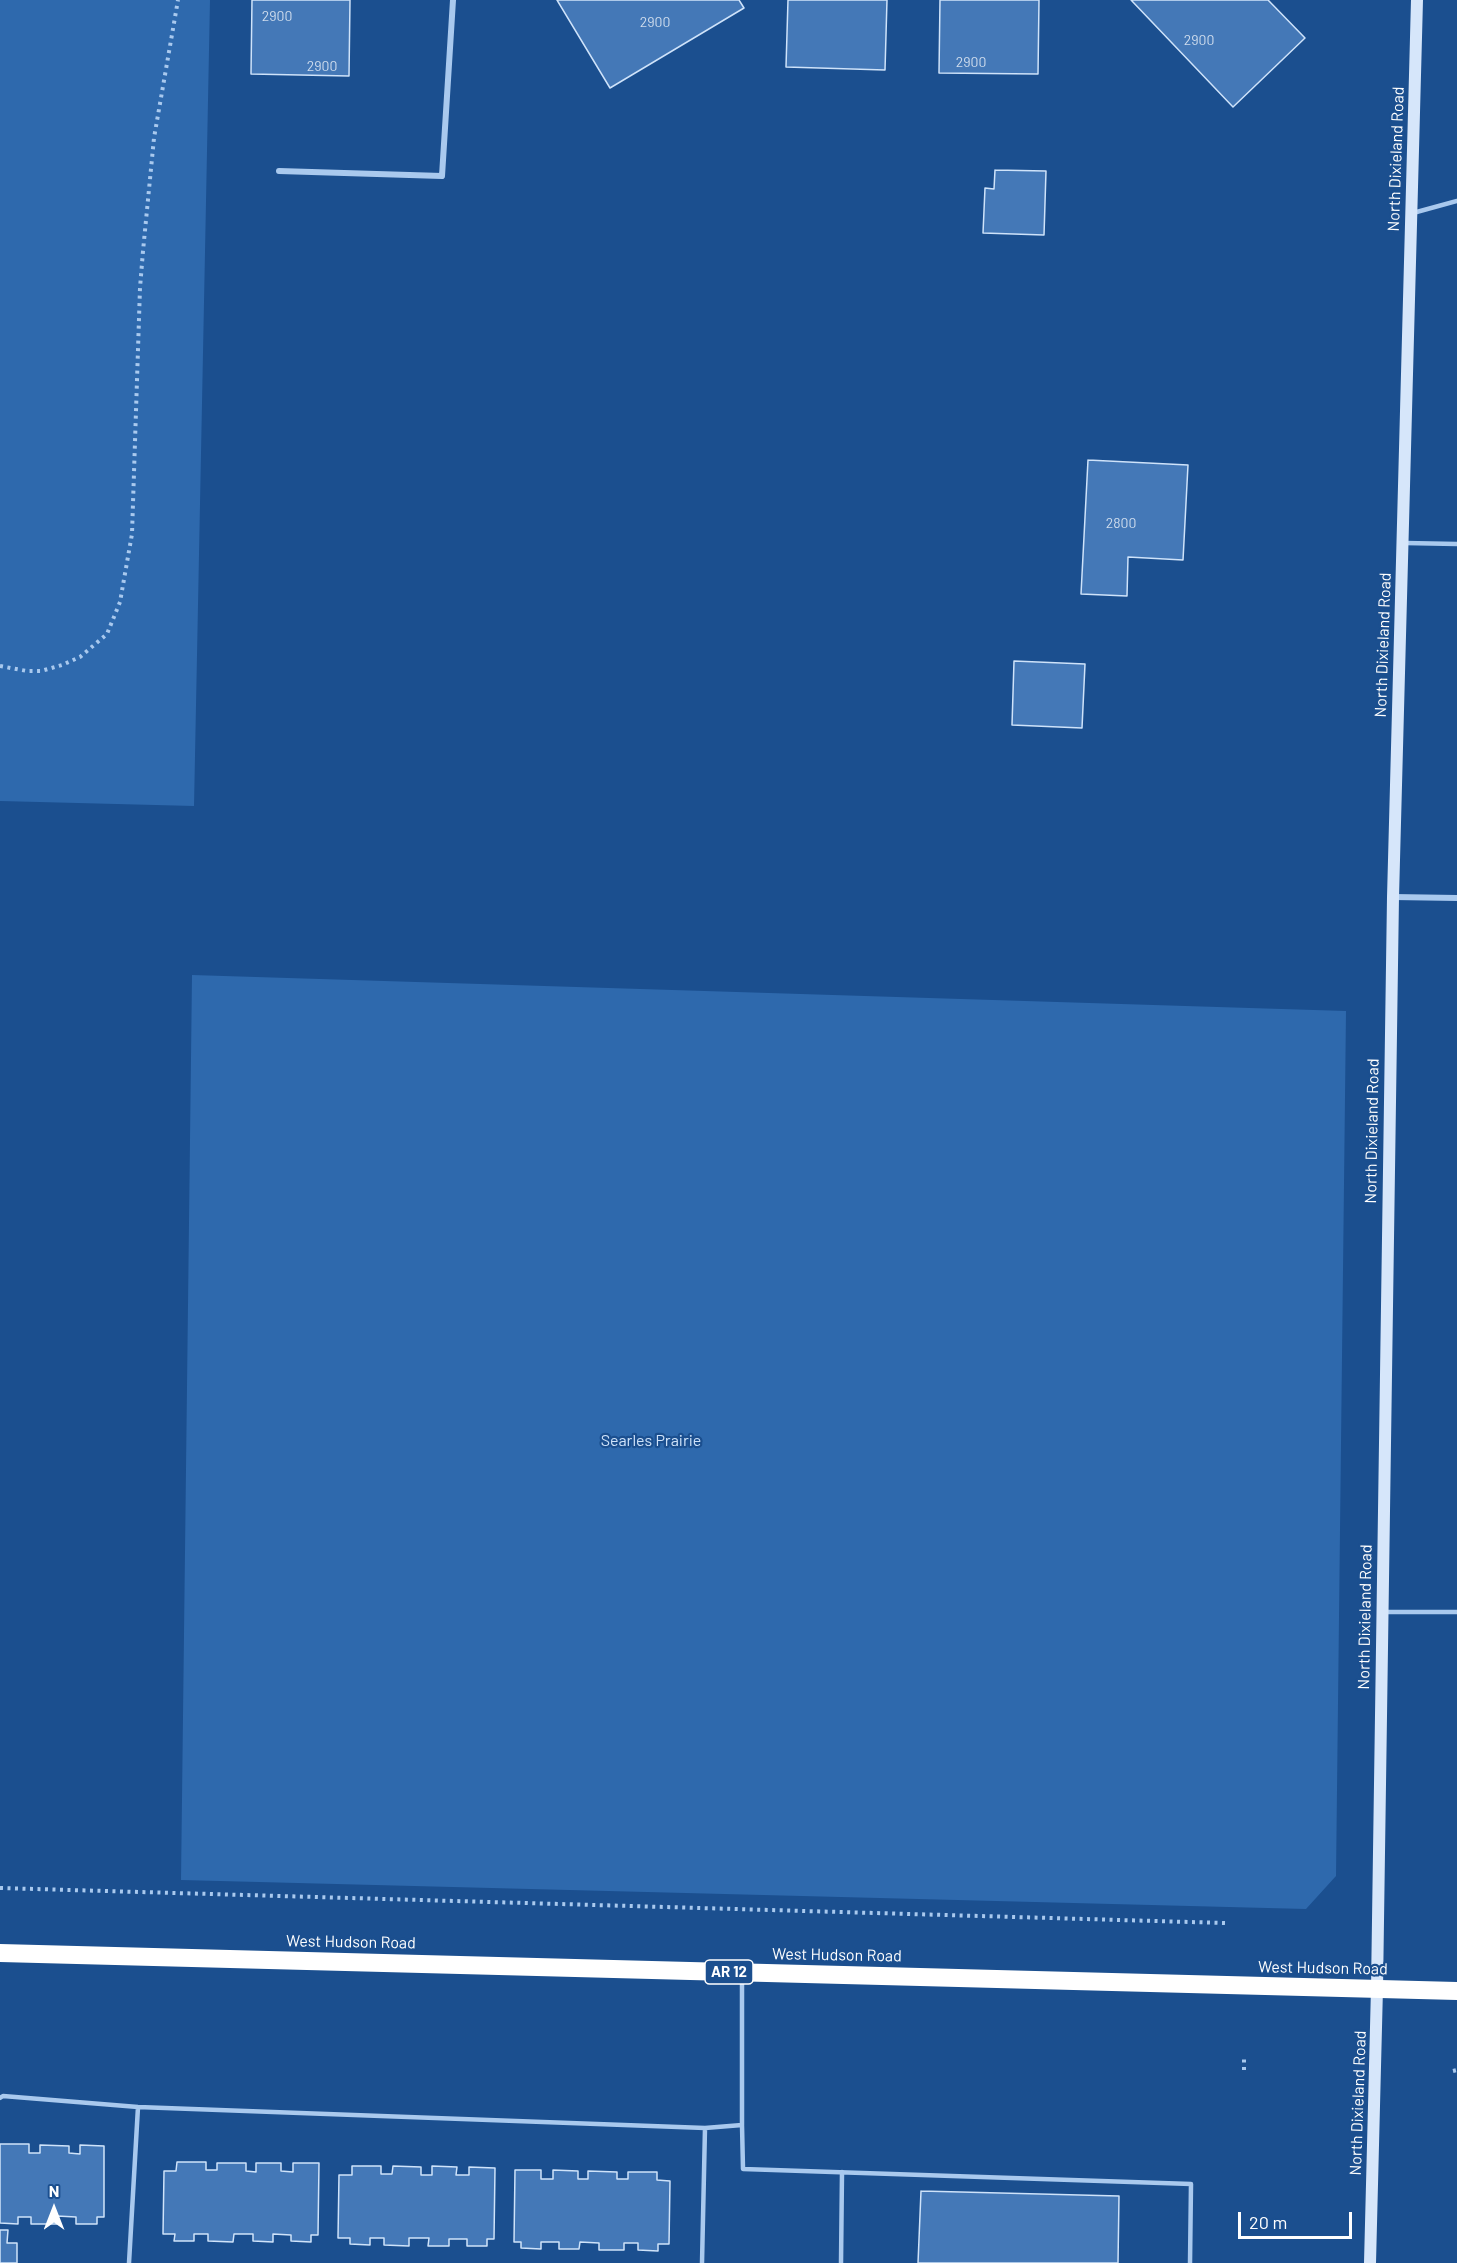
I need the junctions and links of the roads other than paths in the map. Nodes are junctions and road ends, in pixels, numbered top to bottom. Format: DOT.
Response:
graph roads {
  1 [pos="453,0"];
  2 [pos="1417,0"];
  3 [pos="279,171"];
  4 [pos="1457,201"];
  5 [pos="1411,213"];
  6 [pos="1402,543"];
  7 [pos="1457,544"];
  8 [pos="1393,897"];
  9 [pos="1457,898"];
  10 [pos="1381,1612"];
  11 [pos="1457,1612"];
  12 [pos="0,1953"];
  13 [pos="742,1972"];
  14 [pos="1377,1988"];
  15 [pos="1457,1991"];
  16 [pos="0,2098"];
  17 [pos="138,2107"];
  18 [pos="742,2125"];
  19 [pos="705,2128"];
  20 [pos="842,2172"];
  21 [pos="129,2263"];
  22 [pos="702,2263"];
  23 [pos="841,2263"];
  24 [pos="1190,2263"];
  25 [pos="1370,2263"];
  1 -- 3 [label="street"];
  2 -- 5 [label="street, North Dixieland Road"];
  4 -- 5 [label="lane"];
  5 -- 6 [label="street, North Dixieland Road"];
  6 -- 7 [label="lane"];
  6 -- 8 [label="street, North Dixieland Road"];
  8 -- 9 [label="street"];
  8 -- 10 [label="street, North Dixieland Road"];
  10 -- 11 [label="lane"];
  10 -- 14 [label="street, North Dixieland Road"];
  12 -- 13 [label="highway, West Hudson Road / AR 12"];
  13 -- 14 [label="highway, West Hudson Road / AR 12"];
  13 -- 18 [label="lane"];
  14 -- 15 [label="highway, West Hudson Road / AR 12"];
  14 -- 25 [label="street, North Dixieland Road"];
  16 -- 17 [label="lane"];
  17 -- 19 [label="lane"];
  17 -- 21 [label="lane"];
  18 -- 19 [label="lane"];
  18 -- 20 [label="lane"];
  19 -- 22 [label="lane"];
  20 -- 23 [label="lane"];
  20 -- 24 [label="lane"];
}
